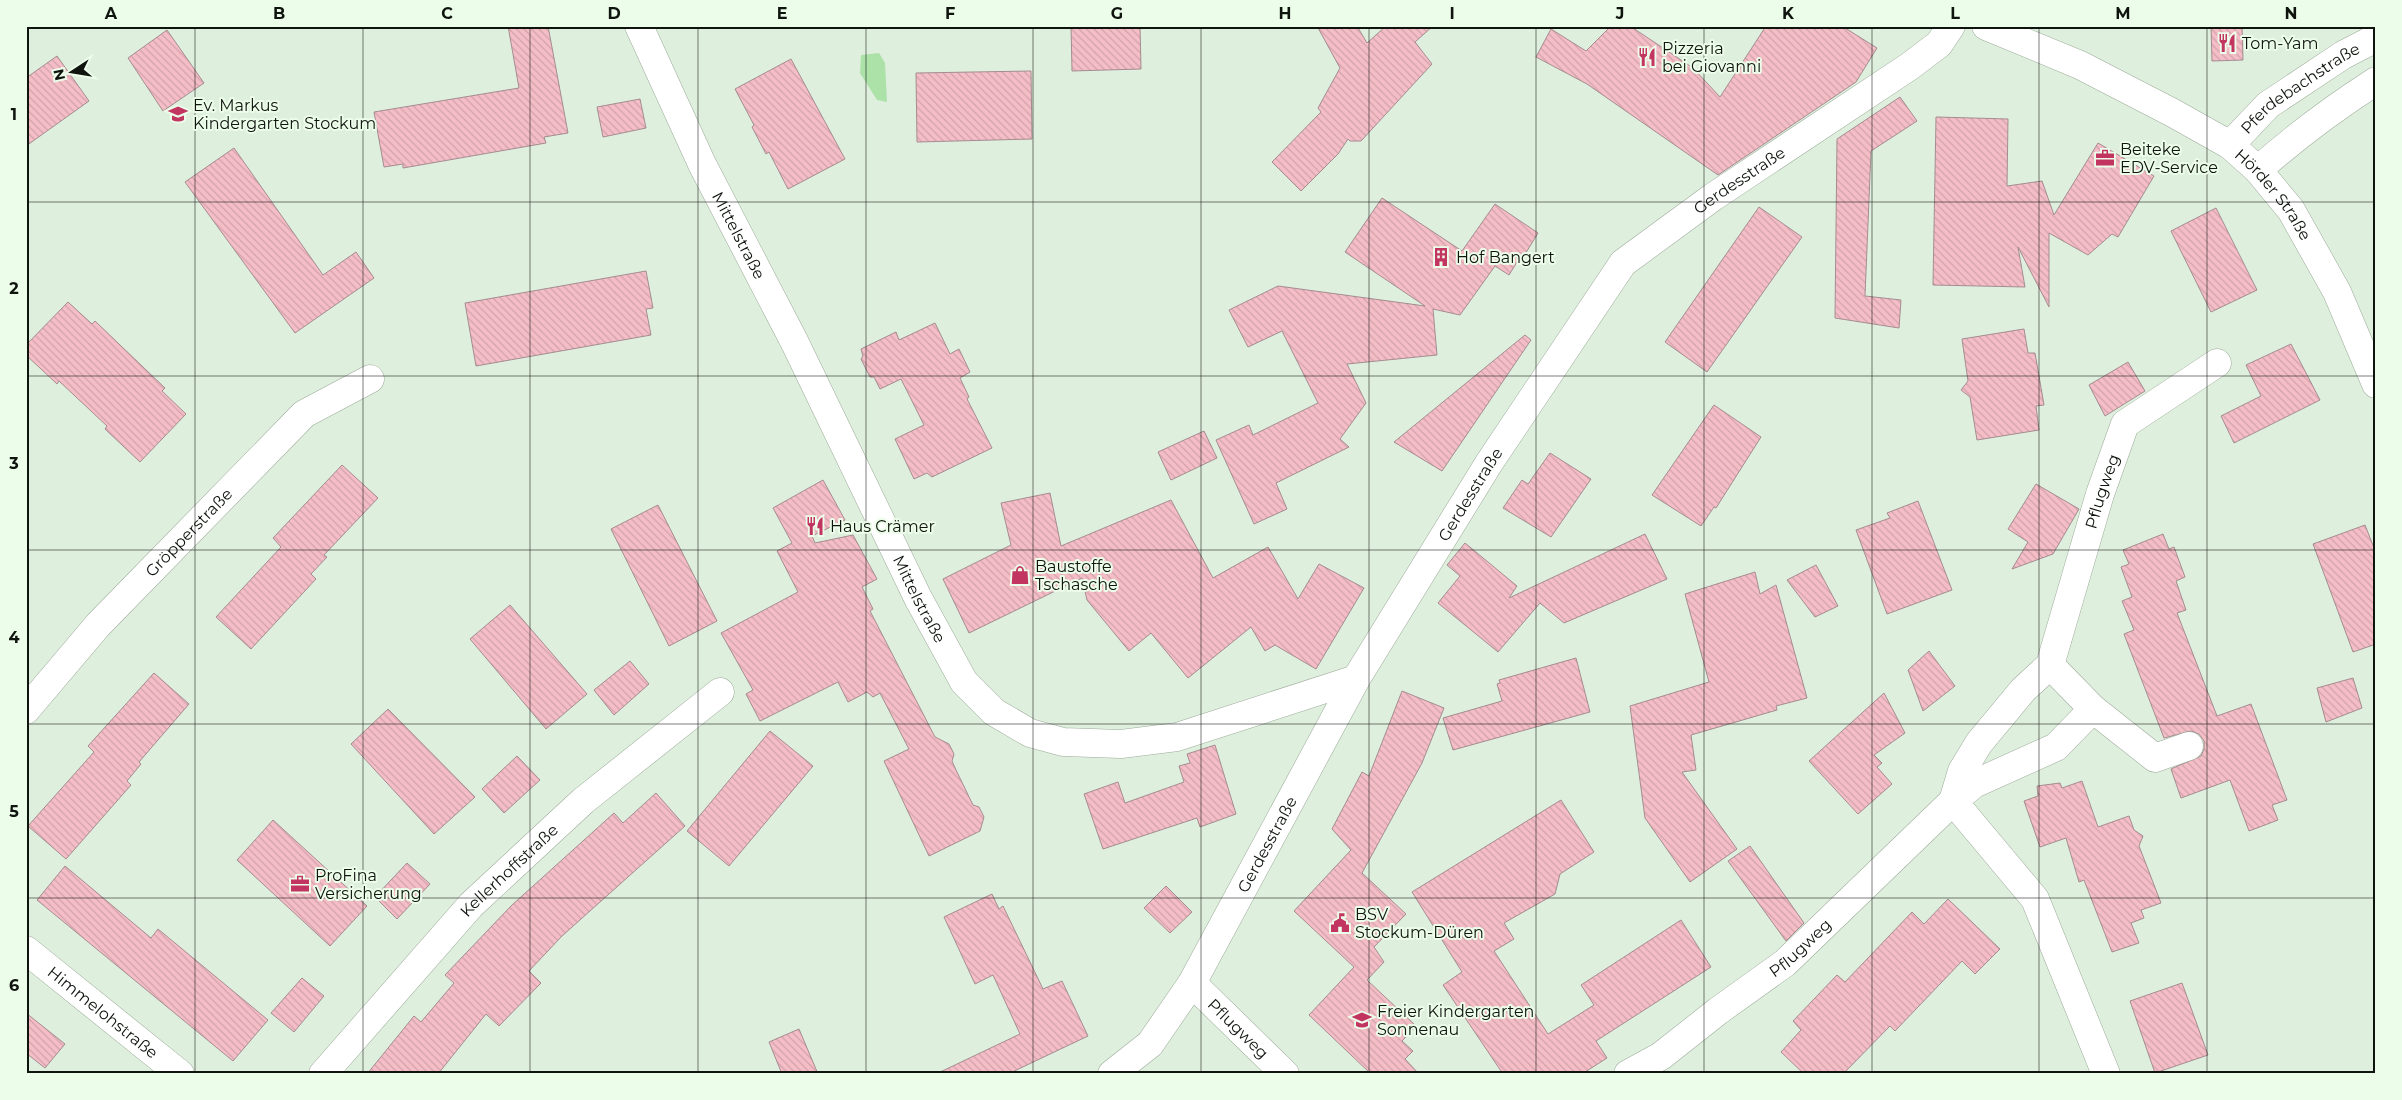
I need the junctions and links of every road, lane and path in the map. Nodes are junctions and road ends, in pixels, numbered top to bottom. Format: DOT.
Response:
graph roads {
  1 [pos="639,26"];
  2 [pos="1951,26"];
  3 [pos="1986,26"];
  4 [pos="2376,38"];
  5 [pos="2376,81"];
  6 [pos="2230,145"];
  7 [pos="2258,170"];
  8 [pos="2217,363"];
  9 [pos="370,378"];
  10 [pos="2376,384"];
  11 [pos="2050,666"];
  12 [pos="1356,679"];
  13 [pos="720,692"];
  14 [pos="2093,709"];
  15 [pos="26,710"];
  16 [pos="2189,746"];
  17 [pos="1953,801"];
  18 [pos="26,950"];
  19 [pos="1192,983"];
  20 [pos="180,1074"];
  21 [pos="324,1074"];
  22 [pos="1112,1074"];
  23 [pos="1284,1074"];
  24 [pos="1628,1074"];
  25 [pos="2106,1074"];
  1 -- 12 [label="street, Mittelstraße"];
  2 -- 12 [label="street, Gerdesstraße"];
  3 -- 6 [label="street, Hörder Straße"];
  4 -- 6 [label="street, Pferdebachstraße"];
  5 -- 7 [label="street"];
  6 -- 7 [label="street, Hörder Straße"];
  7 -- 10 [label="street, Hörder Straße"];
  8 -- 11 [label="street, Pflugweg"];
  9 -- 15 [label="street, Gröpperstraße"];
  11 -- 14 [label="street"];
  11 -- 17 [label="street, Pflugweg"];
  12 -- 19 [label="street, Gerdesstraße"];
  13 -- 21 [label="street, Kellerhoffstraße"];
  14 -- 16 [label="street"];
  14 -- 17 [label="street, Pflugweg"];
  17 -- 24 [label="street, Pflugweg"];
  17 -- 25 [label="street"];
  18 -- 20 [label="street, Himmelohstraße"];
  19 -- 22 [label="street, Gerdesstraße"];
  19 -- 23 [label="street, Pflugweg"];
}
